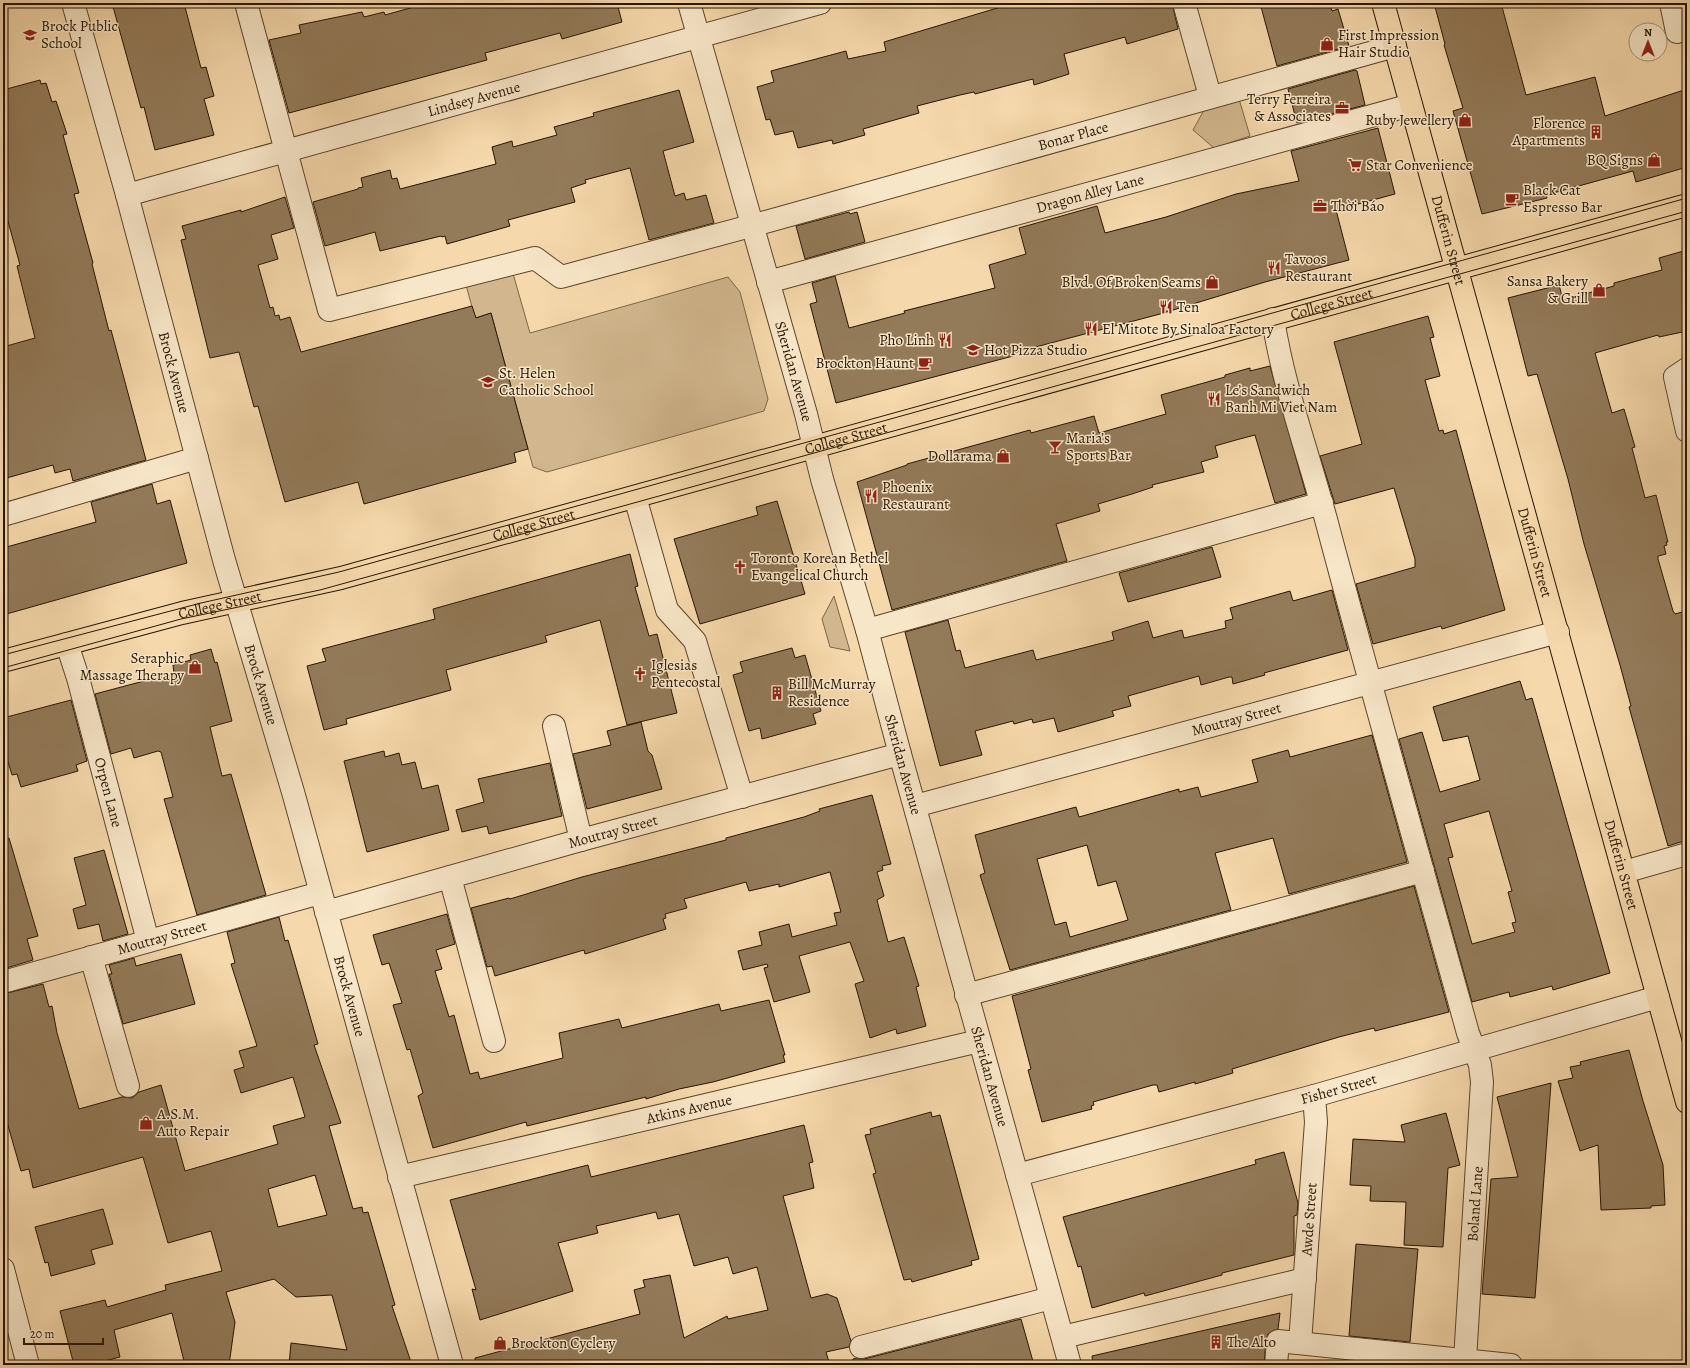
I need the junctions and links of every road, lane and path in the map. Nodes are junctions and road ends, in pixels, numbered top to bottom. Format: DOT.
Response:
graph roads {
  1 [pos="73,3"];
  2 [pos="246,3"];
  3 [pos="689,3"];
  4 [pos="820,3"];
  5 [pos="1184,3"];
  6 [pos="1383,3"];
  7 [pos="1671,3"];
  8 [pos="1677,32"];
  9 [pos="699,37"];
  10 [pos="1395,46"];
  11 [pos="1210,96"];
  12 [pos="1411,105"];
  13 [pos="286,153"];
  14 [pos="127,196"];
  15 [pos="1687,205"];
  16 [pos="752,225"];
  17 [pos="1456,268"];
  18 [pos="768,282"];
  19 [pos="1273,319"];
  20 [pos="1687,369"];
  21 [pos="1687,431"];
  22 [pos="815,447"];
  23 [pos="197,458"];
  24 [pos="635,497"];
  25 [pos="1322,503"];
  26 [pos="4,510"];
  27 [pos="237,601"];
  28 [pos="868,630"];
  29 [pos="1558,632"];
  30 [pos="67,644"];
  31 [pos="3,661"];
  32 [pos="1370,684"];
  33 [pos="554,726"];
  34 [pos="900,754"];
  35 [pos="742,797"];
  36 [pos="916,806"];
  37 [pos="582,840"];
  38 [pos="1687,854"];
  39 [pos="1423,871"];
  40 [pos="1624,872"];
  41 [pos="450,877"];
  42 [pos="323,902"];
  43 [pos="148,941"];
  44 [pos="91,957"];
  45 [pos="3,982"];
  46 [pos="966,995"];
  47 [pos="1658,997"];
  48 [pos="494,1041"];
  49 [pos="979,1041"];
  50 [pos="1475,1050"];
  51 [pos="128,1086"];
  52 [pos="1314,1096"];
  53 [pos="1687,1102"];
  54 [pos="1017,1175"];
  55 [pos="399,1177"];
  56 [pos="3,1269"];
  57 [pos="1305,1279"];
  58 [pos="1051,1298"];
  59 [pos="1063,1337"];
  60 [pos="1300,1343"];
  61 [pos="861,1347"];
  62 [pos="1465,1360"];
  63 [pos="28,1365"];
  64 [pos="452,1365"];
  65 [pos="1070,1365"];
  66 [pos="1276,1365"];
  67 [pos="1511,1365"];
  1 -- 14 [label="street, Brock Avenue"];
  2 -- 13 [label="street"];
  3 -- 9 [label="street, Sheridan Avenue"];
  4 -- 9 [label="street, Lindsey Avenue"];
  5 -- 11 [label="street"];
  6 -- 10 [label="main road, Dufferin Street"];
  7 -- 8 [label="street"];
  9 -- 13 [label="street, Lindsey Avenue"];
  9 -- 16 [label="street, Sheridan Avenue"];
  10 -- 11 [label="street, Bonar Place"];
  10 -- 12 [label="main road, Dufferin Street"];
  11 -- 16 [label="street, Bonar Place"];
  12 -- 17 [label="main road, Dufferin Street"];
  12 -- 18 [label="street, Dragon Alley Lane"];
  13 -- 14 [label="street, Lindsey Avenue"];
  13 -- 16 [label="street, Bonar Place"];
  14 -- 23 [label="street, Brock Avenue"];
  15 -- 17 [label="main road, College Street"];
  16 -- 18 [label="street, Sheridan Avenue"];
  17 -- 19 [label="main road, College Street"];
  17 -- 29 [label="main road, Dufferin Street"];
  18 -- 22 [label="street, Sheridan Avenue"];
  19 -- 22 [label="main road, College Street"];
  19 -- 25 [label="street, Boland Lane"];
  20 -- 21 [label="street"];
  22 -- 24 [label="main road, College Street"];
  22 -- 28 [label="street, Sheridan Avenue"];
  23 -- 26 [label="street"];
  23 -- 27 [label="street, Brock Avenue"];
  24 -- 27 [label="main road, College Street"];
  24 -- 35 [label="street"];
  25 -- 28 [label="street"];
  25 -- 32 [label="street, Boland Lane"];
  27 -- 30 [label="main road, College Street"];
  27 -- 42 [label="street, Brock Avenue"];
  28 -- 34 [label="street, Sheridan Avenue"];
  29 -- 32 [label="street, Moutray Street"];
  29 -- 40 [label="main road, Dufferin Street"];
  30 -- 31 [label="main road, College Street"];
  30 -- 43 [label="street, Orpen Lane"];
  32 -- 36 [label="street, Moutray Street"];
  32 -- 39 [label="street, Boland Lane"];
  33 -- 37 [label="street"];
  34 -- 35 [label="street, Moutray Street"];
  34 -- 36 [label="street, Sheridan Avenue"];
  35 -- 37 [label="street, Moutray Street"];
  36 -- 46 [label="street, Sheridan Avenue"];
  37 -- 41 [label="street, Moutray Street"];
  38 -- 40 [label="street"];
  39 -- 46 [label="street"];
  39 -- 50 [label="street, Boland Lane"];
  40 -- 47 [label="main road, Dufferin Street"];
  41 -- 42 [label="street, Moutray Street"];
  41 -- 48 [label="street"];
  42 -- 43 [label="street, Moutray Street"];
  42 -- 55 [label="street, Brock Avenue"];
  43 -- 44 [label="street, Moutray Street"];
  44 -- 45 [label="street, Moutray Street"];
  44 -- 51 [label="street"];
  46 -- 49 [label="street, Sheridan Avenue"];
  47 -- 50 [label="street, Fisher Street"];
  47 -- 53 [label="main road, Dufferin Street"];
  49 -- 54 [label="street, Sheridan Avenue"];
  49 -- 55 [label="street, Atkins Avenue"];
  50 -- 52 [label="street, Fisher Street"];
  50 -- 62 [label="street, Boland Lane"];
  52 -- 54 [label="street, Fisher Street"];
  52 -- 57 [label="street, Awde Street"];
  54 -- 58 [label="street, Sheridan Avenue"];
  55 -- 64 [label="street, Brock Avenue"];
  56 -- 63 [label="street"];
  57 -- 59 [label="street"];
  57 -- 60 [label="street, Awde Street"];
  58 -- 59 [label="street, Sheridan Avenue"];
  58 -- 61 [label="street"];
  59 -- 65 [label="street, Sheridan Avenue"];
  60 -- 62 [label="street"];
  60 -- 66 [label="street"];
  62 -- 67 [label="street"];
}
